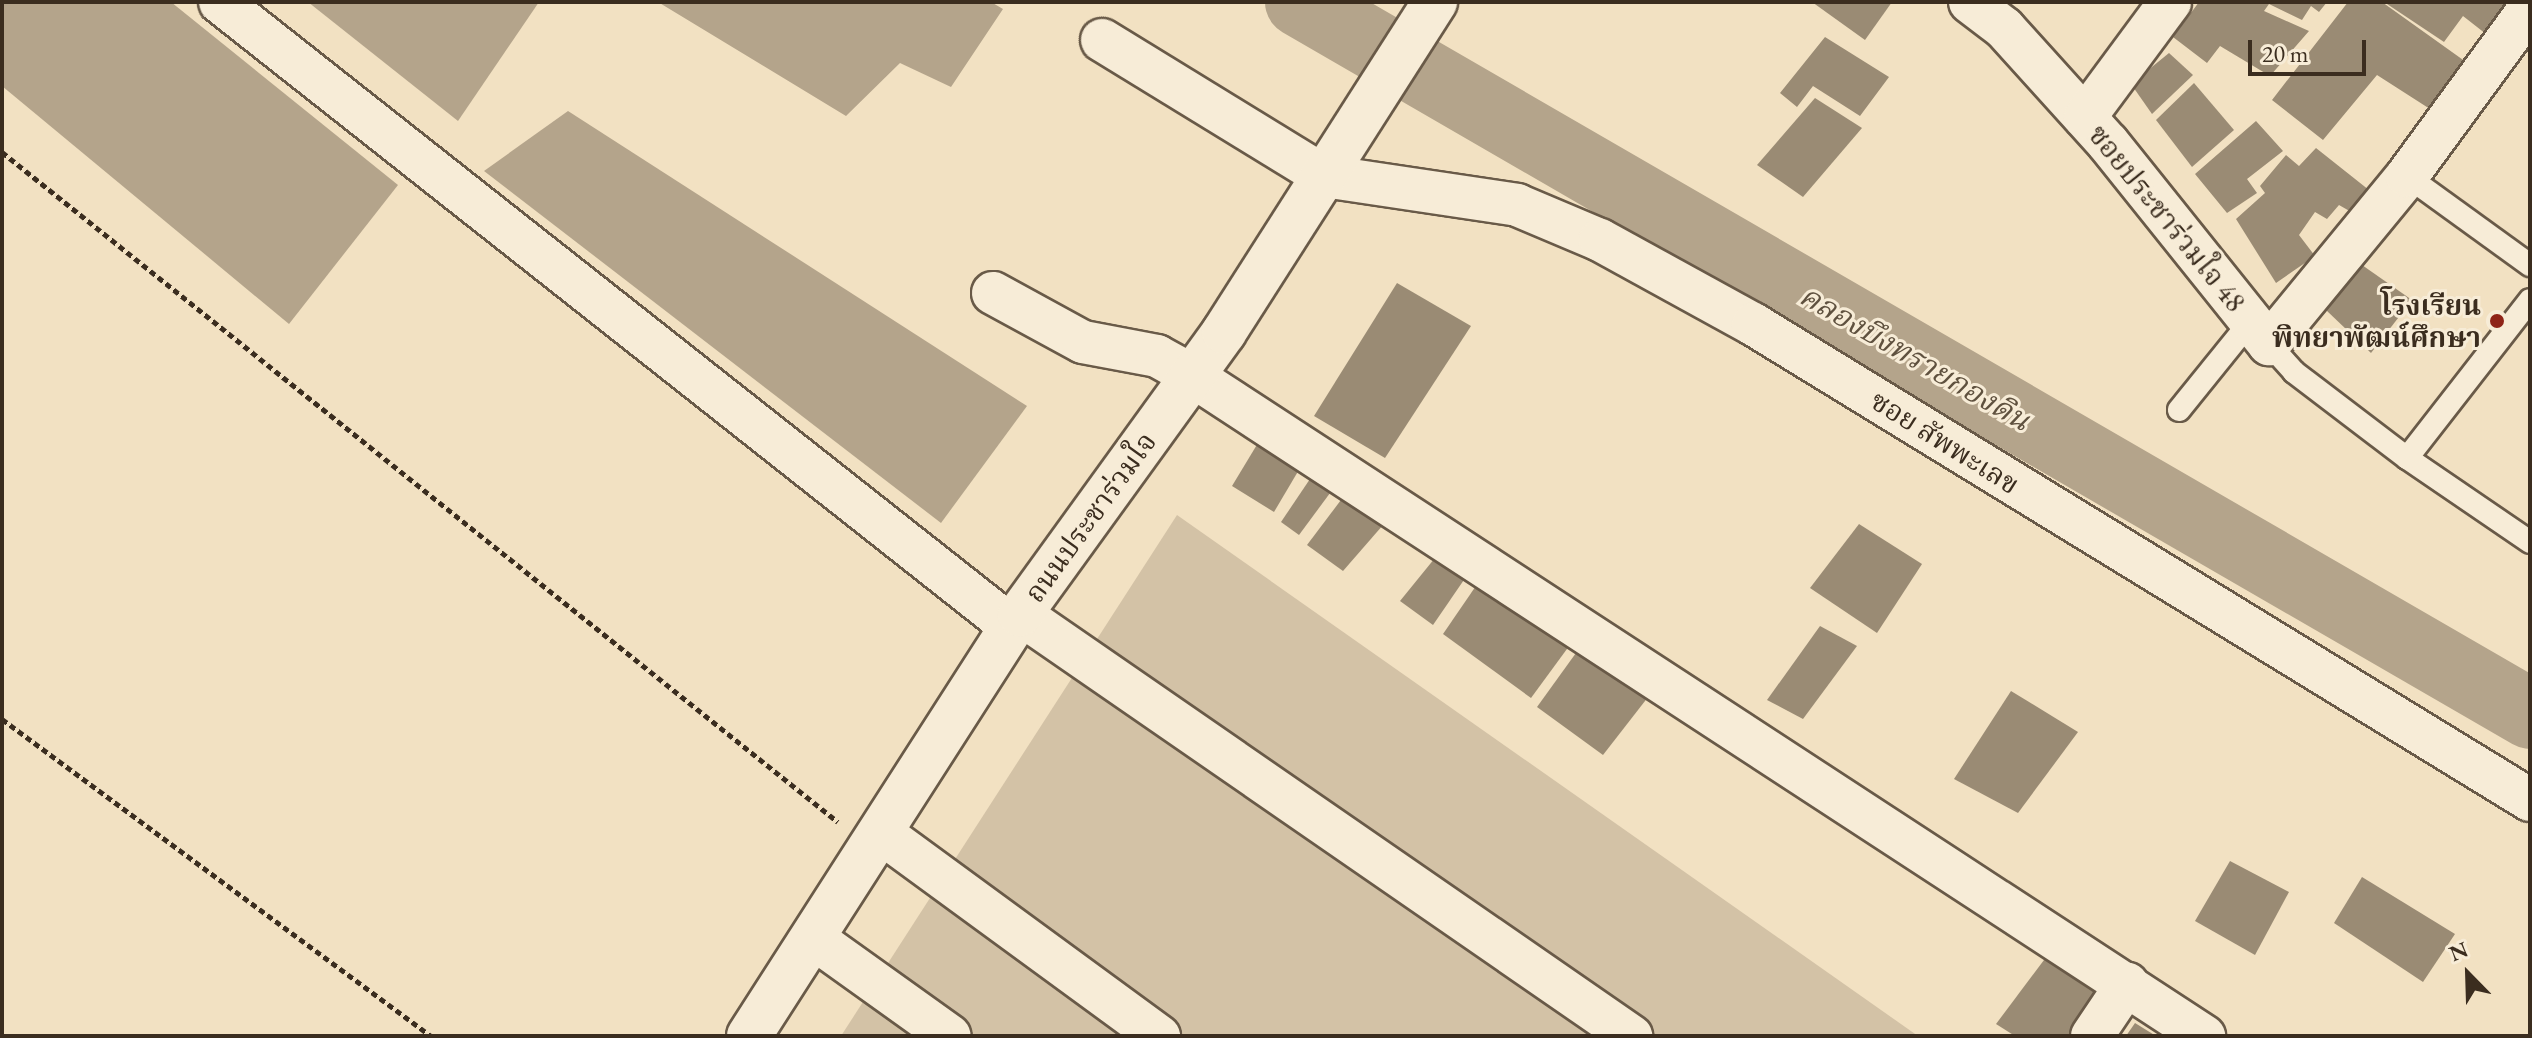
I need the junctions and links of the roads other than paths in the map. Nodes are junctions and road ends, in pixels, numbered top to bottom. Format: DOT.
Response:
graph roads {
  1 [pos="220,2"];
  2 [pos="1435,2"];
  3 [pos="1970,2"];
  4 [pos="2170,2"];
  5 [pos="2530,8"];
  6 [pos="2016,15"];
  7 [pos="1102,40"];
  8 [pos="2085,117"];
  9 [pos="1324,176"];
  10 [pos="2407,176"];
  11 [pos="2530,265"];
  12 [pos="993,293"];
  13 [pos="2530,300"];
  14 [pos="2259,333"];
  15 [pos="1191,375"];
  16 [pos="2179,410"];
  17 [pos="2407,458"];
  18 [pos="2525,534"];
  19 [pos="1016,620"];
  20 [pos="2530,800"];
  21 [pos="875,840"];
  22 [pos="813,938"];
  23 [pos="2127,984"];
  24 [pos="749,1036"];
  25 [pos="950,1036"];
  26 [pos="1159,1036"];
  27 [pos="1631,1036"];
  28 [pos="2092,1036"];
  29 [pos="2204,1036"];
  1 -- 19 [label="street"];
  2 -- 9 [label="main road, ถนนประชาร่วมใจ"];
  3 -- 6 [label="street, ซอยประชาร่วมใจ 48"];
  4 -- 8 [label="street"];
  5 -- 10 [label="street"];
  6 -- 8 [label="street, ซอยประชาร่วมใจ 48"];
  7 -- 9 [label="street"];
  8 -- 14 [label="street, ซอยประชาร่วมใจ 48"];
  9 -- 15 [label="main road, ถนนประชาร่วมใจ"];
  9 -- 20 [label="street, ซอย สัพพะเลข"];
  10 -- 11 [label="lane"];
  10 -- 14 [label="street"];
  12 -- 15 [label="street"];
  13 -- 17 [label="lane"];
  14 -- 16 [label="lane"];
  14 -- 17 [label="lane, ซอยประชาร่วมใจ 48"];
  15 -- 19 [label="main road, ถนนประชาร่วมใจ"];
  15 -- 23 [label="street"];
  17 -- 18 [label="lane, ซอยประชาร่วมใจ 48"];
  19 -- 21 [label="main road, ถนนประชาร่วมใจ"];
  19 -- 27 [label="street"];
  21 -- 22 [label="main road, ถนนประชาร่วมใจ"];
  21 -- 26 [label="street"];
  22 -- 24 [label="main road, ถนนประชาร่วมใจ"];
  22 -- 25 [label="street"];
  23 -- 28 [label="street"];
  23 -- 29 [label="street"];
}
